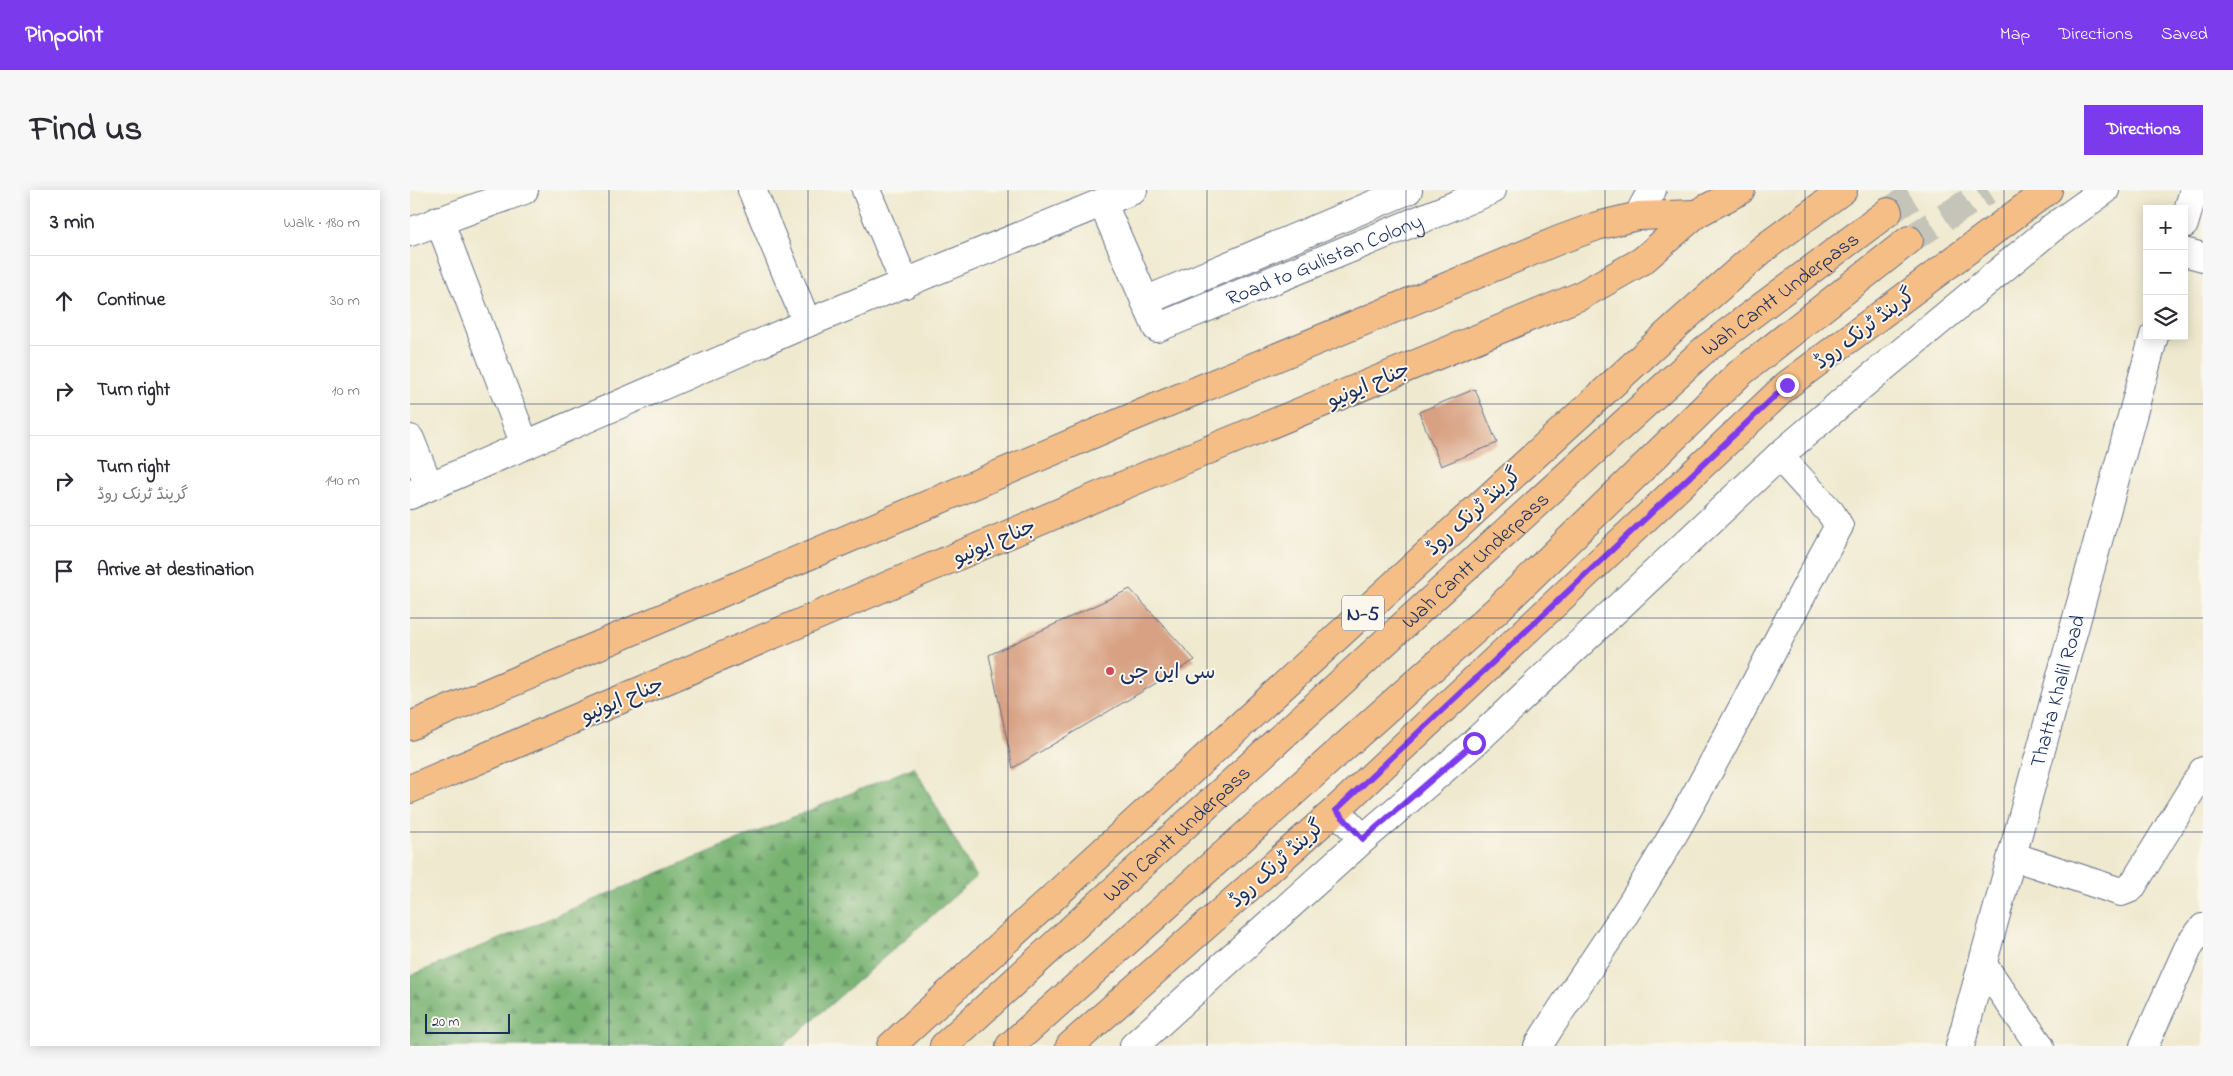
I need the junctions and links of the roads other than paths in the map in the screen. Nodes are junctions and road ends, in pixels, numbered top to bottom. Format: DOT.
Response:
graph roads {
  1 [pos="524,190"];
  2 [pos="752,190"];
  3 [pos="866,190"];
  4 [pos="1133,190"];
  5 [pos="1492,190"];
  6 [pos="1652,190"];
  7 [pos="1741,190"];
  8 [pos="1843,190"];
  9 [pos="2048,190"];
  10 [pos="2105,190"];
  11 [pos="2194,190"];
  12 [pos="1402,191"];
  13 [pos="1103,204"];
  14 [pos="2188,210"];
  15 [pos="1888,212"];
  16 [pos="1696,214"];
  17 [pos="1638,216"];
  18 [pos="439,220"];
  19 [pos="410,232"];
  20 [pos="1909,240"];
  21 [pos="2188,253"];
  22 [pos="2203,257"];
  23 [pos="905,284"];
  24 [pos="1145,301"];
  25 [pos="807,323"];
  26 [pos="2153,340"];
  27 [pos="410,439"];
  28 [pos="525,445"];
  29 [pos="1779,456"];
  30 [pos="420,490"];
  31 [pos="410,726"];
  32 [pos="2203,771"];
  33 [pos="410,789"];
  34 [pos="1336,810"];
  35 [pos="1363,839"];
  36 [pos="2012,856"];
  37 [pos="2203,928"];
  38 [pos="1983,965"];
  39 [pos="891,1046"];
  40 [pos="944,1046"];
  41 [pos="1010,1046"];
  42 [pos="1070,1046"];
  43 [pos="1134,1046"];
  44 [pos="1538,1046"];
  45 [pos="1960,1046"];
  46 [pos="2040,1046"];
  47 [pos="2144,1046"];
  1 -- 18 [label="street"];
  2 -- 25 [label="street"];
  3 -- 23 [label="street"];
  4 -- 13 [label="street"];
  5 -- 24 [label="street, Road to Gulistan Colony"];
  6 -- 17 [label="street"];
  7 -- 16 [label="main road"];
  8 -- 39 [label="main road, گرینڈ ٹرنک روڈ / N-5"];
  9 -- 34 [label="main road, گرینڈ ٹرنک روڈ"];
  10 -- 29 [label="street"];
  11 -- 14 [label="street"];
  12 -- 24 [label="street"];
  13 -- 23 [label="street"];
  13 -- 24 [label="street"];
  15 -- 40 [label="main road, Wah Cantt Underpass"];
  16 -- 17 [label="main road"];
  16 -- 33 [label="main road, جناح ایونیو"];
  17 -- 31 [label="main road"];
  18 -- 19 [label="street"];
  18 -- 28 [label="street"];
  20 -- 41 [label="main road, Wah Cantt Underpass"];
  21 -- 22 [label="street"];
  23 -- 25 [label="street"];
  25 -- 28 [label="street"];
  26 -- 36 [label="street, Thatta Khalil Road"];
  27 -- 30 [label="street"];
  28 -- 30 [label="street"];
  29 -- 35 [label="street"];
  29 -- 44 [label="street"];
  32 -- 36 [label="street"];
  34 -- 35 [label="street"];
  34 -- 42 [label="main road, گرینڈ ٹرنک روڈ"];
  35 -- 43 [label="street"];
  36 -- 38 [label="street, Thatta Khalil Road"];
  37 -- 47 [label="street"];
  38 -- 45 [label="street, Thatta Khalil Road"];
  38 -- 46 [label="street"];
}
